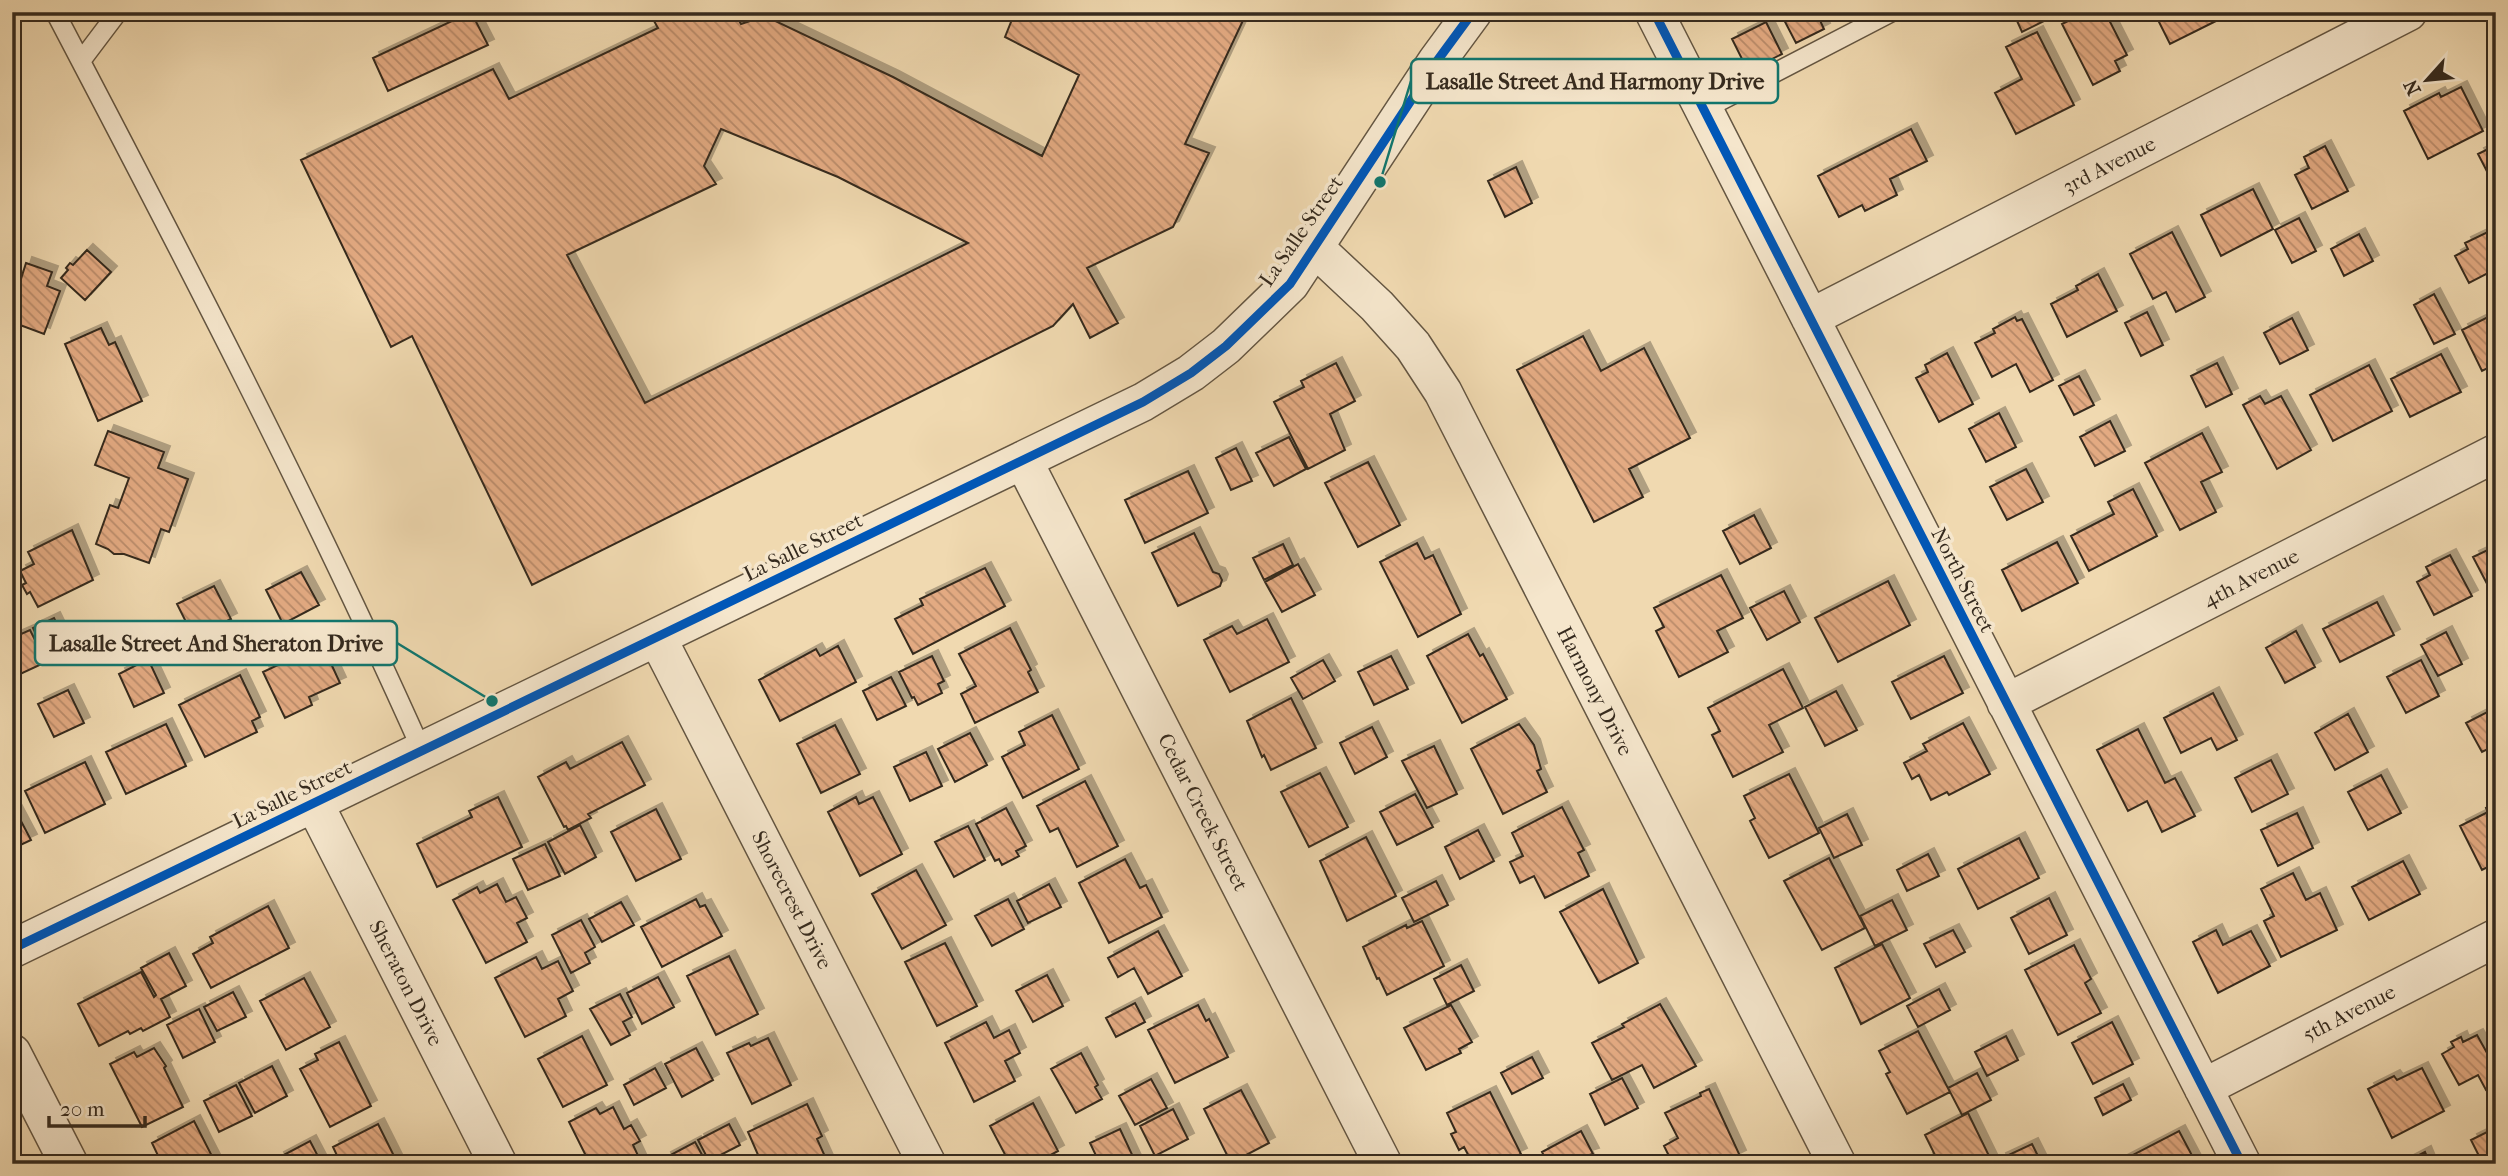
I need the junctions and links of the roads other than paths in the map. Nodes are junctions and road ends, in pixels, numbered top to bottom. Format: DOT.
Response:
graph roads {
  1 [pos="55,12"];
  2 [pos="118,12"];
  3 [pos="1473,12"];
  4 [pos="1654,12"];
  5 [pos="1892,12"];
  6 [pos="2408,12"];
  7 [pos="81,61"];
  8 [pos="1703,110"];
  9 [pos="1314,247"];
  10 [pos="1810,318"];
  11 [pos="2496,453"];
  12 [pos="1023,460"];
  13 [pos="657,637"];
  14 [pos="2006,703"];
  15 [pos="422,751"];
  16 [pos="314,803"];
  17 [pos="2496,938"];
  18 [pos="12,949"];
  19 [pos="12,1053"];
  20 [pos="2203,1088"];
  21 [pos="69,1164"];
  22 [pos="498,1164"];
  23 [pos="927,1164"];
  24 [pos="1382,1164"];
  25 [pos="1837,1164"];
  26 [pos="2242,1164"];
  1 -- 7 [label="lane"];
  2 -- 7 [label="lane"];
  3 -- 9 [label="street, La Salle Street"];
  4 -- 8 [label="street, North Street"];
  5 -- 8 [label="lane"];
  6 -- 10 [label="street, 3rd Avenue"];
  7 -- 15 [label="lane"];
  8 -- 10 [label="street, North Street"];
  9 -- 12 [label="street, La Salle Street"];
  9 -- 25 [label="street, Harmony Drive"];
  10 -- 14 [label="street, North Street"];
  11 -- 14 [label="street, 4th Avenue"];
  12 -- 13 [label="street, La Salle Street"];
  12 -- 24 [label="street, Cedar Creek Street"];
  13 -- 15 [label="street, La Salle Street"];
  13 -- 23 [label="street, Shorecrest Drive"];
  14 -- 20 [label="street, North Street"];
  15 -- 16 [label="street, La Salle Street"];
  16 -- 18 [label="street, La Salle Street"];
  16 -- 22 [label="street, Sheraton Drive"];
  17 -- 20 [label="street, 5th Avenue"];
  19 -- 21 [label="street"];
  20 -- 26 [label="street, North Street"];
}
